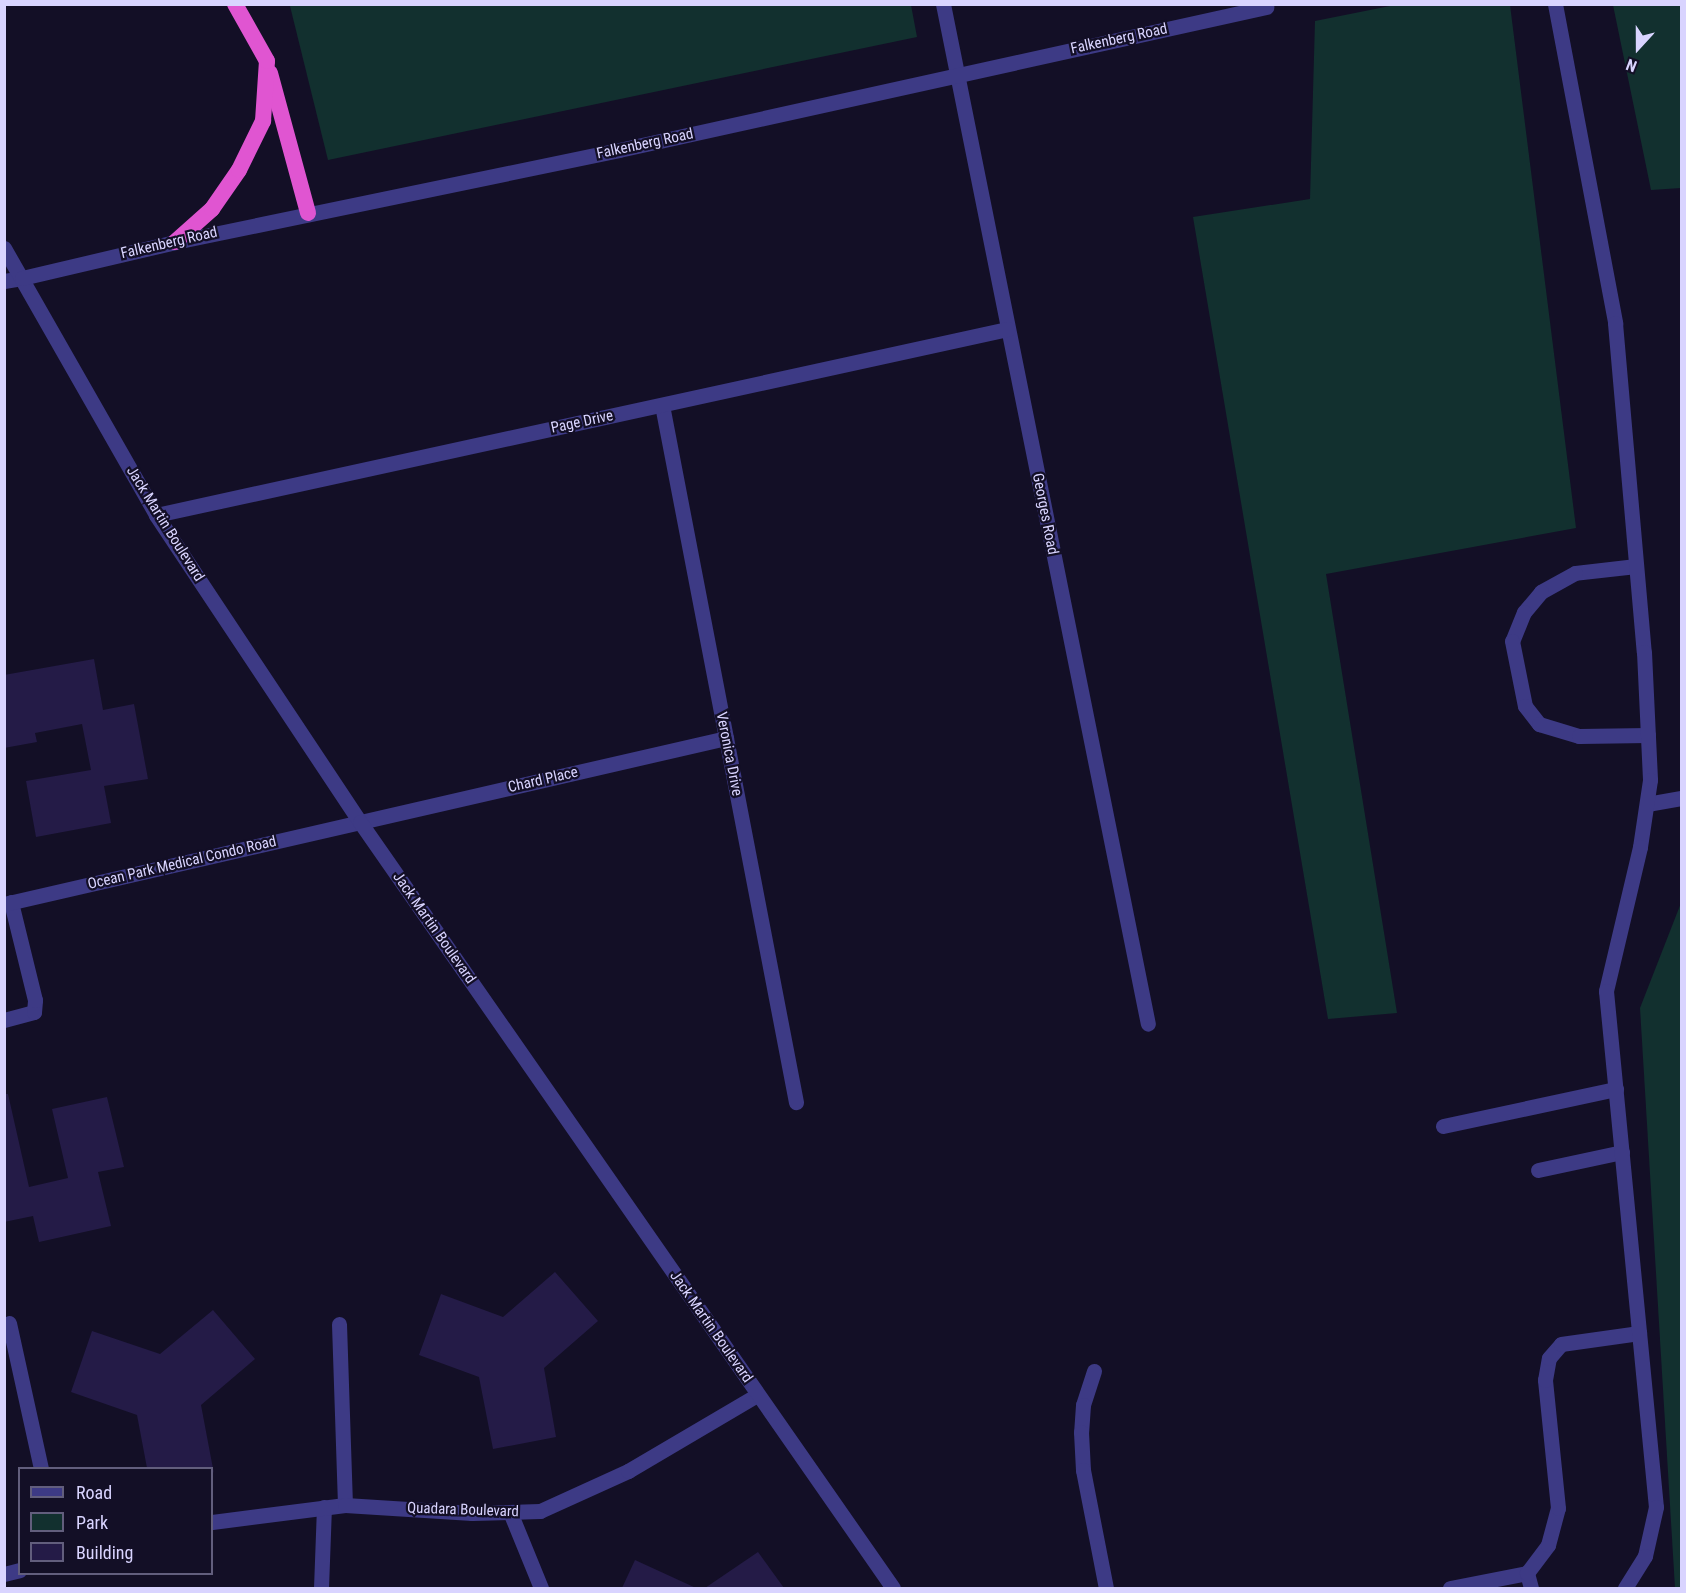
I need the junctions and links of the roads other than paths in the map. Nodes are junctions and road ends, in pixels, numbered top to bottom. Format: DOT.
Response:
graph roads {
  1 [pos="235,4"];
  2 [pos="943,4"];
  3 [pos="1556,4"];
  4 [pos="1266,7"];
  5 [pos="267,61"];
  6 [pos="957,75"];
  7 [pos="308,213"];
  8 [pos="175,242"];
  9 [pos="4,248"];
  10 [pos="22,278"];
  11 [pos="4,282"];
  12 [pos="1008,329"];
  13 [pos="662,405"];
  14 [pos="156,515"];
  15 [pos="1636,566"];
  16 [pos="1648,735"];
  17 [pos="726,738"];
  18 [pos="1682,798"];
  19 [pos="1647,804"];
  20 [pos="360,822"];
  21 [pos="8,903"];
  22 [pos="4,1020"];
  23 [pos="1148,1024"];
  24 [pos="1616,1089"];
  25 [pos="796,1102"];
  26 [pos="1443,1126"];
  27 [pos="1622,1152"];
  28 [pos="1538,1170"];
  29 [pos="9,1323"];
  30 [pos="339,1323"];
  31 [pos="1639,1333"];
  32 [pos="1094,1371"];
  33 [pos="757,1395"];
  34 [pos="41,1467"];
  35 [pos="345,1505"];
  36 [pos="324,1507"];
  37 [pos="510,1512"];
  38 [pos="213,1522"];
  39 [pos="1529,1581"];
  40 [pos="321,1588"];
  41 [pos="541,1588"];
  42 [pos="893,1588"];
  43 [pos="1106,1588"];
  44 [pos="1450,1588"];
  45 [pos="1625,1588"];
  1 -- 5 [label="highway"];
  2 -- 6 [label="street, Georges Road"];
  3 -- 15 [label="street"];
  4 -- 6 [label="street, Falkenberg Road"];
  5 -- 7 [label="highway"];
  5 -- 8 [label="highway"];
  6 -- 7 [label="street, Falkenberg Road"];
  6 -- 12 [label="street, Georges Road"];
  7 -- 8 [label="street, Falkenberg Road"];
  8 -- 10 [label="street, Falkenberg Road"];
  9 -- 10 [label="street, Jack Martin Boulevard"];
  10 -- 11 [label="street"];
  10 -- 14 [label="street, Jack Martin Boulevard"];
  12 -- 13 [label="street, Page Drive"];
  12 -- 23 [label="street, Georges Road"];
  13 -- 14 [label="street, Page Drive"];
  13 -- 17 [label="street, Veronica Drive"];
  14 -- 20 [label="street, Jack Martin Boulevard"];
  15 -- 16 [label="street"];
  15 -- 16 [label="street"];
  16 -- 19 [label="street"];
  17 -- 20 [label="street, Chard Place"];
  17 -- 25 [label="street, Veronica Drive"];
  18 -- 19 [label="street"];
  19 -- 24 [label="street"];
  20 -- 21 [label="street, Ocean Park Medical Condo Road"];
  20 -- 33 [label="street, Jack Martin Boulevard"];
  21 -- 22 [label="street"];
  24 -- 26 [label="street"];
  24 -- 27 [label="street"];
  27 -- 28 [label="street"];
  27 -- 31 [label="street"];
  29 -- 34 [label="street"];
  30 -- 35 [label="street"];
  31 -- 39 [label="street"];
  31 -- 45 [label="street"];
  32 -- 43 [label="street"];
  33 -- 37 [label="street, Quadara Boulevard"];
  33 -- 42 [label="street, Jack Martin Boulevard"];
  35 -- 36 [label="street, Quadara Boulevard"];
  35 -- 37 [label="street, Quadara Boulevard"];
  36 -- 38 [label="street, Quadara Boulevard"];
  36 -- 40 [label="street"];
  37 -- 41 [label="street"];
  39 -- 44 [label="street"];
}
